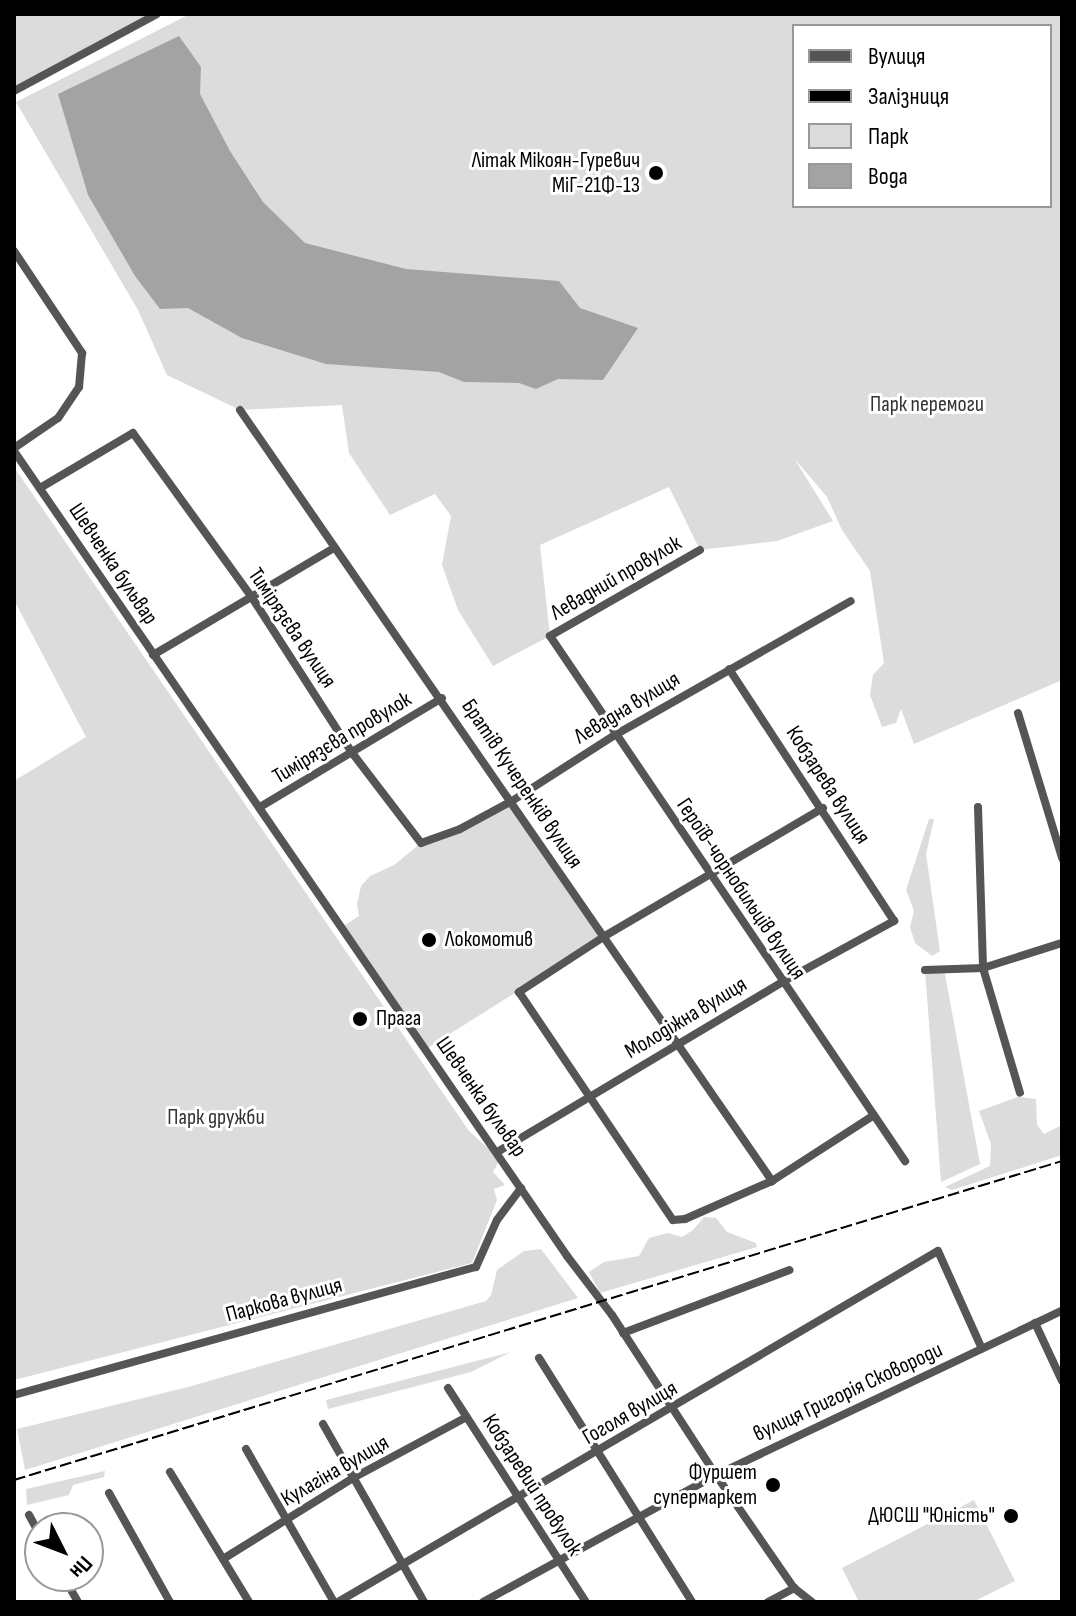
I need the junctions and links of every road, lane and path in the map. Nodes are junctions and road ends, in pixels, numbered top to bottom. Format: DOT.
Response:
graph roads {
  1 [pos="157,14"];
  2 [pos="14,91"];
  3 [pos="14,251"];
  4 [pos="240,410"];
  5 [pos="14,449"];
  6 [pos="40,488"];
  7 [pos="334,548"];
  8 [pos="700,550"];
  9 [pos="251,596"];
  10 [pos="851,601"];
  11 [pos="550,636"];
  12 [pos="153,655"];
  13 [pos="729,669"];
  14 [pos="442,698"];
  15 [pos="1018,713"];
  16 [pos="615,735"];
  17 [pos="353,754"];
  18 [pos="512,801"];
  19 [pos="260,807"];
  20 [pos="978,807"];
  21 [pos="823,808"];
  22 [pos="421,843"];
  23 [pos="1062,858"];
  24 [pos="709,876"];
  25 [pos="894,921"];
  26 [pos="605,936"];
  27 [pos="1062,943"];
  28 [pos="983,968"];
  29 [pos="925,970"];
  30 [pos="782,982"];
  31 [pos="680,1044"];
  32 [pos="1020,1093"];
  33 [pos="590,1095"];
  34 [pos="874,1115"];
  35 [pos="499,1151"];
  36 [pos="905,1161"];
  37 [pos="772,1181"];
  38 [pos="521,1188"];
  39 [pos="790,1270"];
  40 [pos="1062,1311"];
  41 [pos="1035,1323"];
  42 [pos="623,1333"];
  43 [pos="982,1349"];
  44 [pos="539,1358"];
  45 [pos="1062,1381"];
  46 [pos="448,1388"];
  47 [pos="14,1395"];
  48 [pos="672,1409"];
  49 [pos="467,1417"];
  50 [pos="323,1424"];
  51 [pos="246,1449"];
  52 [pos="596,1454"];
  53 [pos="170,1472"];
  54 [pos="716,1475"];
  55 [pos="353,1478"];
  56 [pos="109,1493"];
  57 [pos="520,1498"];
  58 [pos="636,1518"];
  59 [pos="286,1520"];
  60 [pos="223,1559"];
  61 [pos="559,1561"];
  62 [pos="404,1565"];
  63 [pos="794,1588"];
  64 [pos="170,1602"];
  65 [pos="249,1602"];
  66 [pos="336,1602"];
  67 [pos="424,1602"];
  68 [pos="483,1602"];
  69 [pos="586,1602"];
  70 [pos="692,1602"];
  71 [pos="768,1602"];
  72 [pos="812,1602"];
  1 -- 2 [label="street"];
  3 -- 5 [label="street"];
  4 -- 7 [label="street, Братів Кучеренків вулиця"];
  5 -- 6 [label="street, Шевченка бульвар"];
  6 -- 9 [label="street, Тимірязєва вулиця"];
  6 -- 12 [label="street, Шевченка бульвар"];
  7 -- 9 [label="street"];
  7 -- 14 [label="street, Братів Кучеренків вулиця"];
  8 -- 11 [label="street, Левадний провулок"];
  9 -- 12 [label="street"];
  9 -- 17 [label="street, Тимірязєва вулиця"];
  10 -- 13 [label="street, Левадна вулиця"];
  11 -- 16 [label="street, Героїв-чорнобильців вулиця"];
  12 -- 19 [label="street, Шевченка бульвар"];
  13 -- 16 [label="street, Левадна вулиця"];
  13 -- 21 [label="street, Кобзарева вулиця"];
  14 -- 17 [label="street, Тимірязєва провулок"];
  14 -- 18 [label="street, Братів Кучеренків вулиця"];
  15 -- 23 [label="street"];
  16 -- 18 [label="street, Левадна вулиця"];
  16 -- 24 [label="street, Героїв-чорнобильців вулиця"];
  17 -- 19 [label="street, Тимірязєва провулок"];
  17 -- 22 [label="street, Тимірязєва вулиця"];
  18 -- 22 [label="street, Левадна вулиця"];
  18 -- 26 [label="street, Братів Кучеренків вулиця"];
  19 -- 35 [label="street, Шевченка бульвар"];
  20 -- 28 [label="street"];
  21 -- 24 [label="street"];
  21 -- 25 [label="street, Кобзарева вулиця"];
  24 -- 26 [label="street"];
  24 -- 30 [label="street, Героїв-чорнобильців вулиця"];
  25 -- 30 [label="street, Молодіжна вулиця"];
  26 -- 31 [label="street, Братів Кучеренків вулиця"];
  26 -- 33 [label="street"];
  27 -- 28 [label="street"];
  28 -- 29 [label="street"];
  28 -- 32 [label="street"];
  30 -- 31 [label="street, Молодіжна вулиця"];
  30 -- 34 [label="street, Героїв-чорнобильців вулиця"];
  31 -- 33 [label="street, Молодіжна вулиця"];
  31 -- 37 [label="street, Братів Кучеренків вулиця"];
  33 -- 35 [label="street, Молодіжна вулиця"];
  33 -- 37 [label="street"];
  34 -- 36 [label="street, Героїв-чорнобильців вулиця"];
  34 -- 37 [label="street"];
  35 -- 38 [label="street, Шевченка бульвар"];
  38 -- 42 [label="street, Шевченка бульвар"];
  38 -- 47 [label="street, Паркова вулиця"];
  39 -- 42 [label="street"];
  40 -- 41 [label="street, вулиця Григорія Сковороди"];
  41 -- 43 [label="street, вулиця Григорія Сковороди"];
  41 -- 45 [label="street"];
  42 -- 48 [label="street, Шевченка бульвар"];
  43 -- 48 [label="street, Гоголя вулиця"];
  43 -- 54 [label="street, вулиця Григорія Сковороди"];
  44 -- 52 [label="street"];
  46 -- 49 [label="street, Кобзаревий провулок"];
  48 -- 52 [label="street, Гоголя вулиця"];
  48 -- 54 [label="street, Шевченка бульвар"];
  49 -- 55 [label="street, Кулагіна вулиця"];
  49 -- 57 [label="street, Кобзаревий провулок"];
  50 -- 55 [label="street"];
  51 -- 59 [label="street"];
  52 -- 57 [label="street, Гоголя вулиця"];
  52 -- 58 [label="street"];
  53 -- 60 [label="street"];
  54 -- 58 [label="street, вулиця Григорія Сковороди"];
  54 -- 63 [label="street, Шевченка бульвар"];
  55 -- 59 [label="street, Кулагіна вулиця"];
  55 -- 62 [label="street"];
  56 -- 64 [label="street"];
  57 -- 61 [label="street, Кобзаревий провулок"];
  57 -- 62 [label="street, Гоголя вулиця"];
  58 -- 61 [label="street, вулиця Григорія Сковороди"];
  58 -- 70 [label="street"];
  59 -- 60 [label="street, Кулагіна вулиця"];
  59 -- 66 [label="street"];
  60 -- 65 [label="street"];
  61 -- 68 [label="street, вулиця Григорія Сковороди"];
  61 -- 69 [label="street, Кобзаревий провулок"];
  62 -- 66 [label="street, Гоголя вулиця"];
  62 -- 67 [label="street"];
  63 -- 71 [label="street"];
  63 -- 72 [label="street, Шевченка бульвар"];
}
